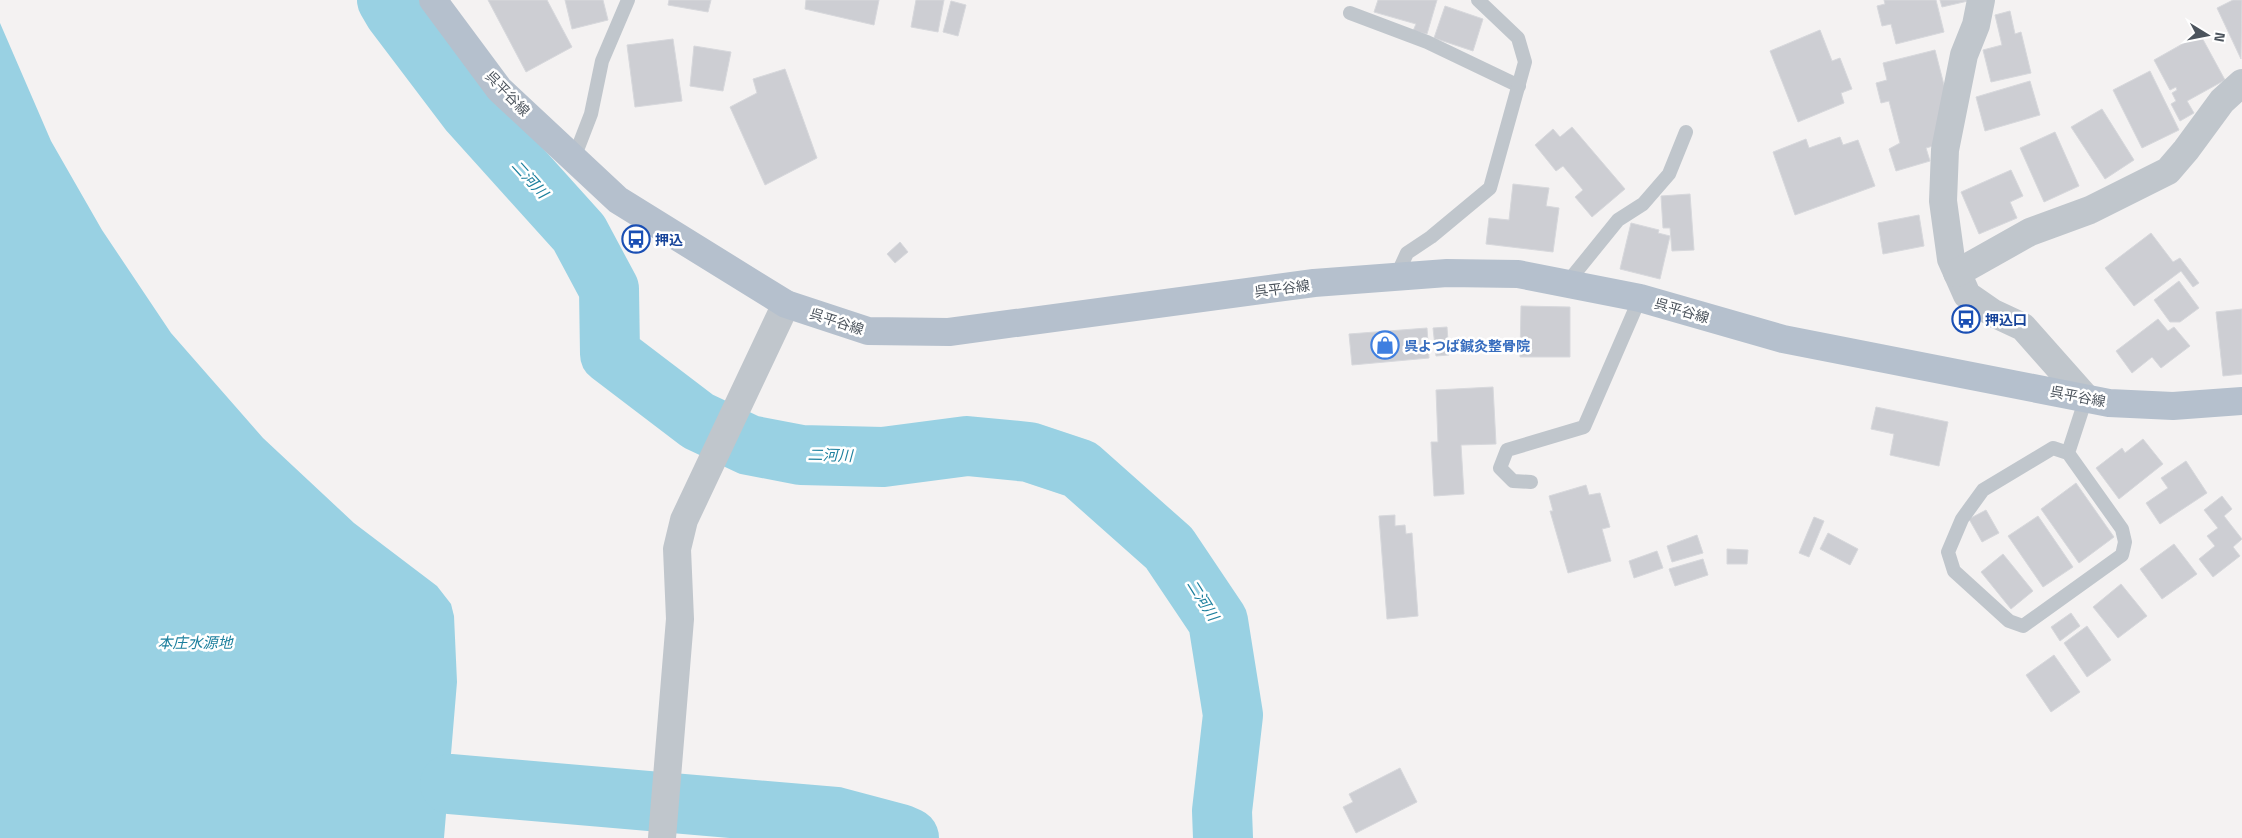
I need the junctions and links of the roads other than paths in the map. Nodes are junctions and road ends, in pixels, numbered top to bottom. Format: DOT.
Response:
graph roads {
  1 [pos="433,0"];
  2 [pos="628,0"];
  3 [pos="1478,0"];
  4 [pos="1981,0"];
  5 [pos="1350,13"];
  6 [pos="2242,83"];
  7 [pos="1519,86"];
  8 [pos="1686,132"];
  9 [pos="574,158"];
  10 [pos="1957,273"];
  11 [pos="1396,277"];
  12 [pos="1567,283"];
  13 [pos="1640,298"];
  14 [pos="786,304"];
  15 [pos="2086,398"];
  16 [pos="2242,400"];
  17 [pos="2068,453"];
  18 [pos="1531,482"];
  19 [pos="662,838"];
  1 -- 9 [label="main road, 呉平谷線"];
  2 -- 9 [label="lane"];
  3 -- 7 [label="lane"];
  4 -- 10 [label="street"];
  5 -- 7 [label="lane"];
  6 -- 10 [label="street"];
  7 -- 11 [label="lane"];
  8 -- 12 [label="lane"];
  9 -- 14 [label="main road, 呉平谷線"];
  10 -- 15 [label="street"];
  11 -- 12 [label="main road, 呉平谷線"];
  11 -- 14 [label="main road, 呉平谷線"];
  12 -- 13 [label="main road, 呉平谷線"];
  13 -- 15 [label="main road, 呉平谷線"];
  13 -- 18 [label="lane"];
  14 -- 19 [label="street"];
  15 -- 16 [label="main road, 呉平谷線"];
  15 -- 17 [label="lane"];
  17 -- 17 [label="lane"];
}
